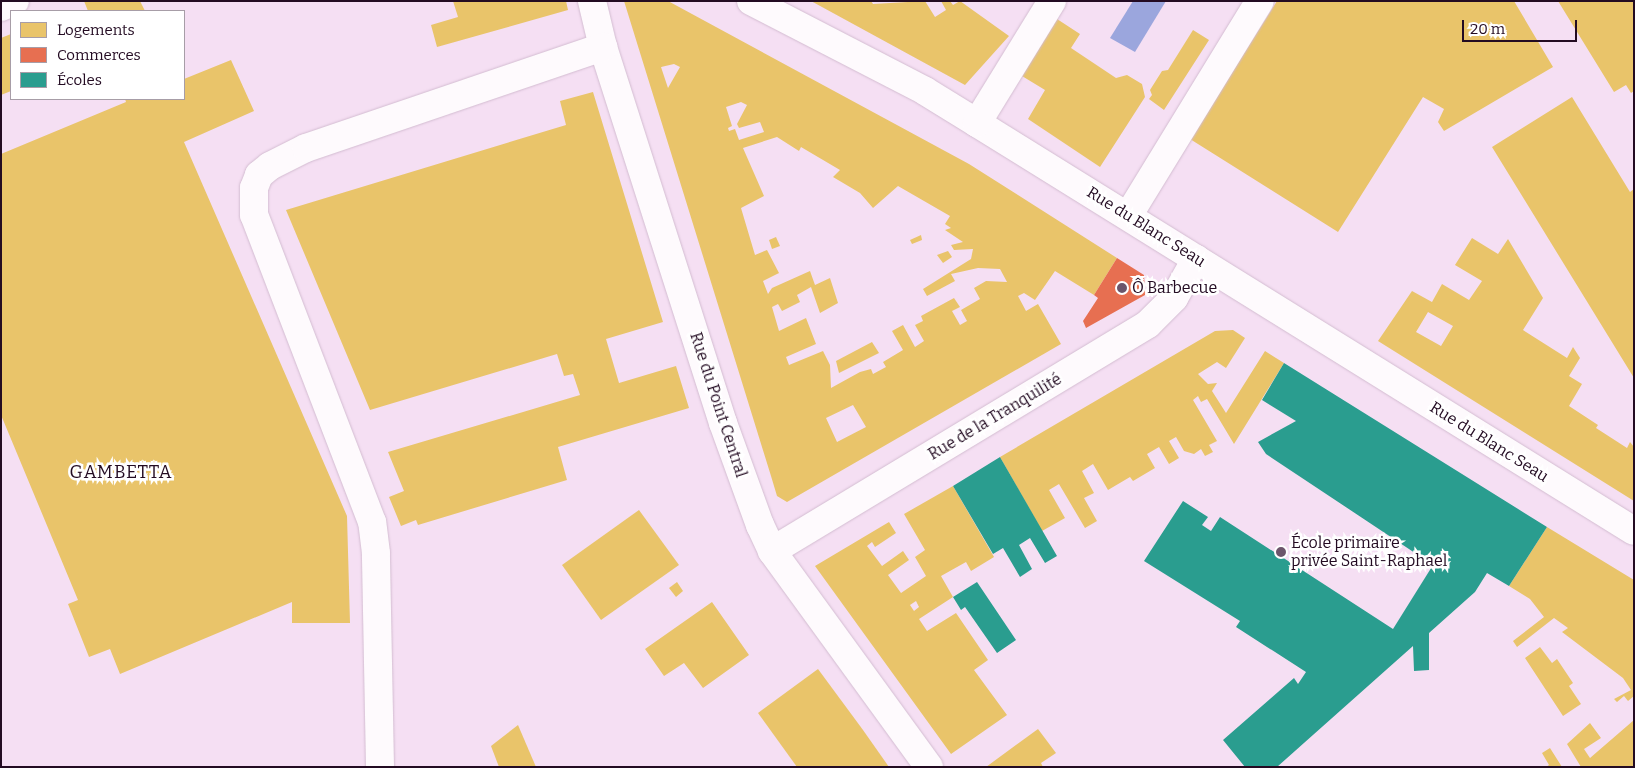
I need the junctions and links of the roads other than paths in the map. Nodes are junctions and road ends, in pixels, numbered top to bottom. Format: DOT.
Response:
graph roads {
  1 [pos="15,1"];
  2 [pos="592,1"];
  3 [pos="751,1"];
  4 [pos="1052,1"];
  5 [pos="1260,1"];
  6 [pos="1,7"];
  7 [pos="603,47"];
  8 [pos="977,123"];
  9 [pos="1128,216"];
  10 [pos="1196,259"];
  11 [pos="1634,531"];
  12 [pos="772,551"];
  13 [pos="380,767"];
  14 [pos="929,767"];
  1 -- 6 [label="street"];
  2 -- 7 [label="street, Rue du Point Central"];
  3 -- 8 [label="street, Rue du Blanc Seau"];
  4 -- 8 [label="street"];
  5 -- 9 [label="street"];
  7 -- 12 [label="street, Rue du Point Central"];
  7 -- 13 [label="street"];
  8 -- 9 [label="street, Rue du Blanc Seau"];
  9 -- 10 [label="street, Rue du Blanc Seau"];
  10 -- 11 [label="street, Rue du Blanc Seau"];
  10 -- 12 [label="street, Rue de la Tranquilité"];
  12 -- 14 [label="street, Rue du Point Central"];
}
